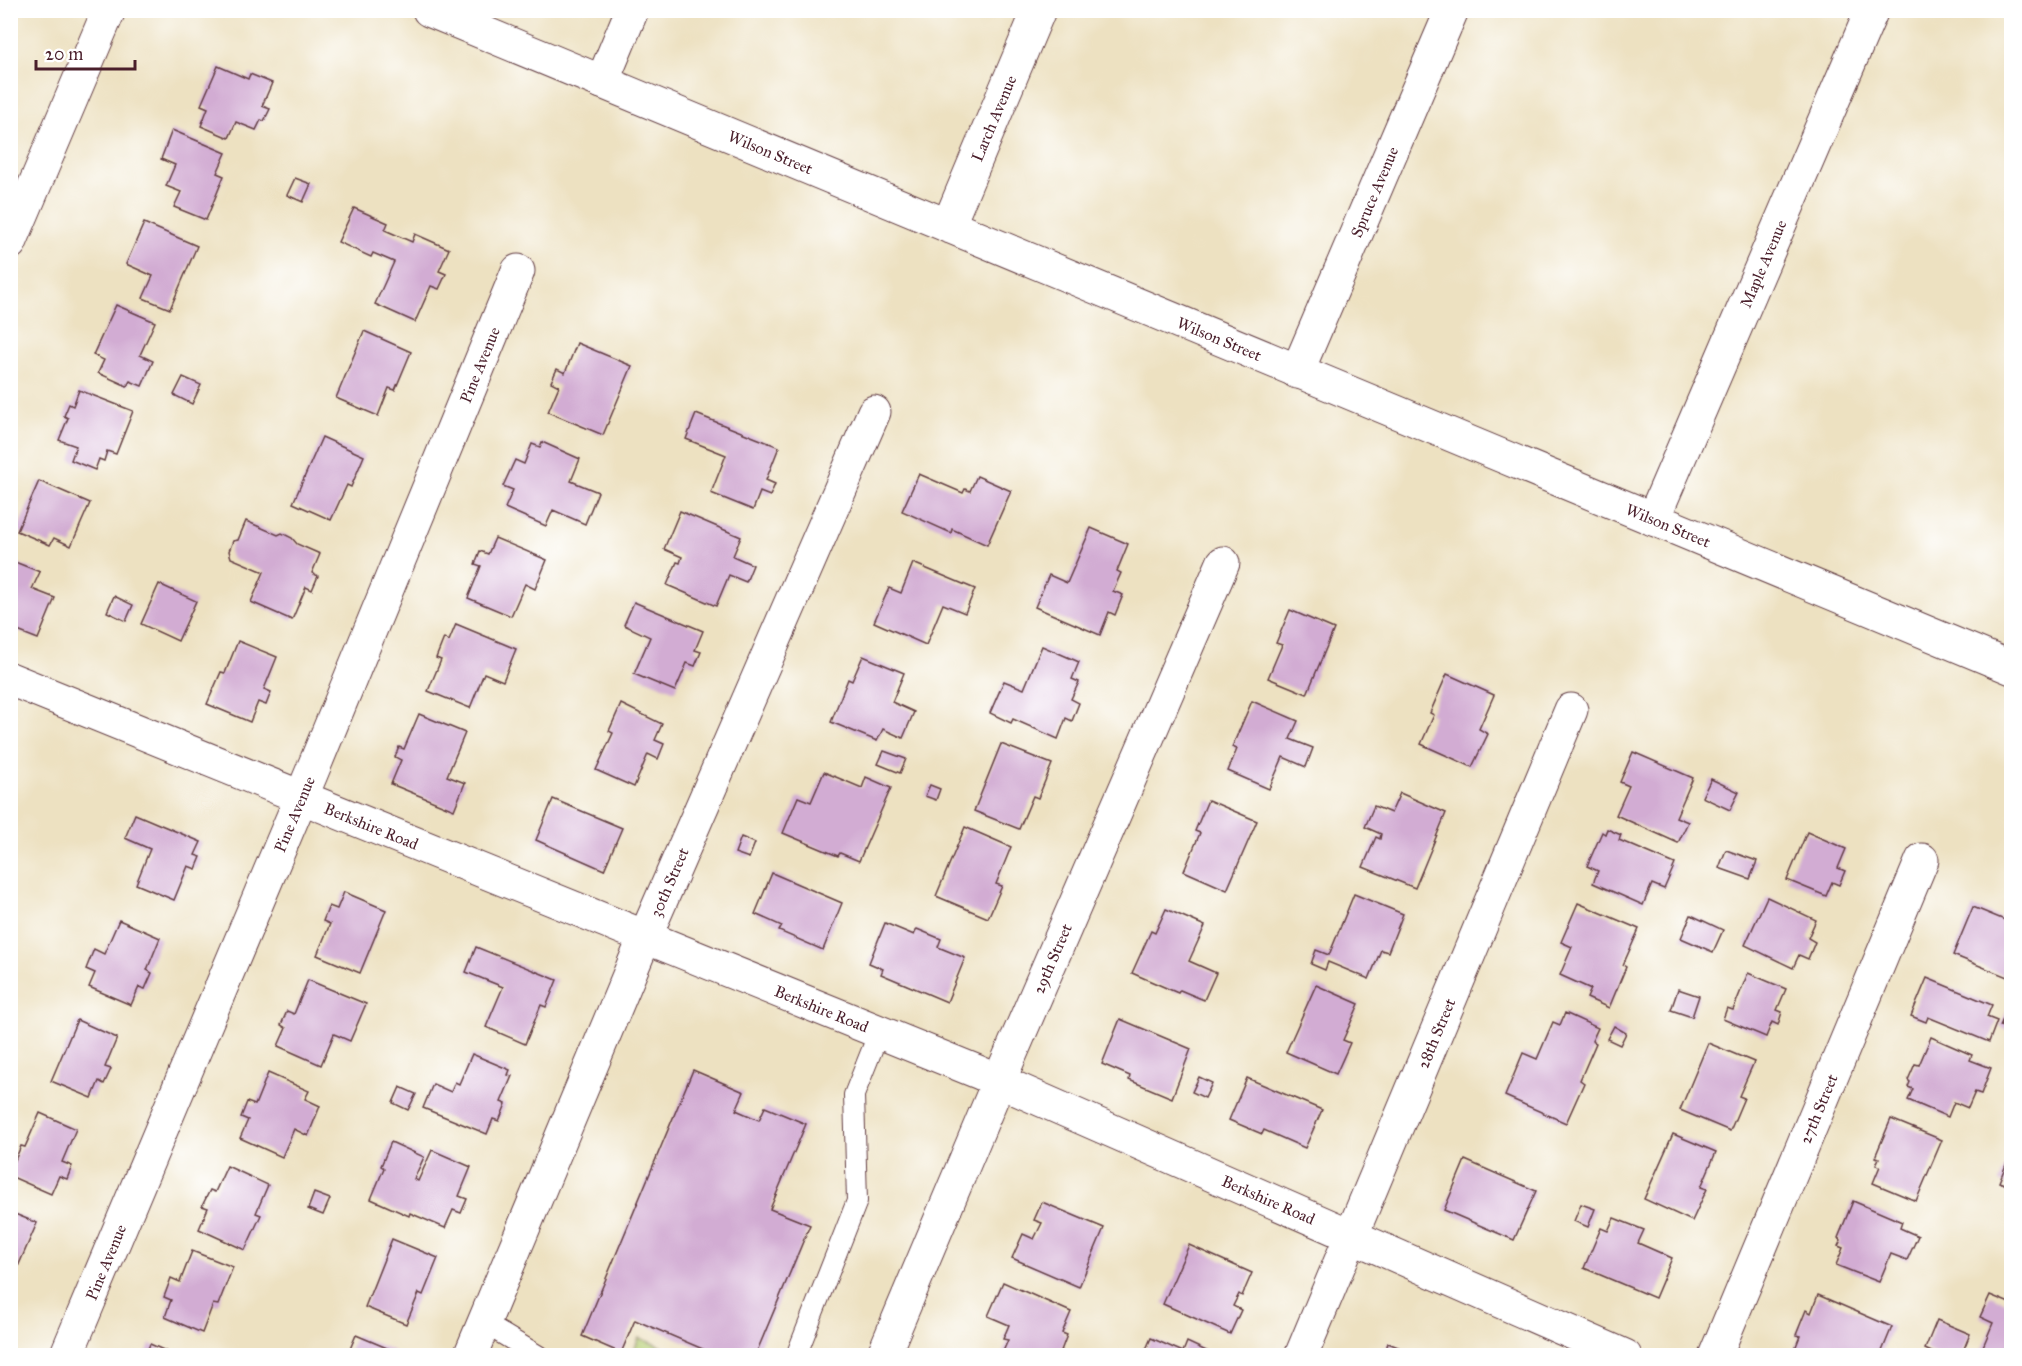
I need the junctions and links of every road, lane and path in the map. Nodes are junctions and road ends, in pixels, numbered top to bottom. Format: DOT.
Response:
graph roads {
  1 [pos="109,10"];
  2 [pos="429,10"];
  3 [pos="632,10"];
  4 [pos="1039,10"];
  5 [pos="1452,10"];
  6 [pos="1872,10"];
  7 [pos="602,82"];
  8 [pos="948,226"];
  9 [pos="10,243"];
  10 [pos="518,271"];
  11 [pos="1297,372"];
  12 [pos="874,412"];
  13 [pos="1653,519"];
  14 [pos="1223,563"];
  15 [pos="2009,659"];
  16 [pos="10,679"];
  17 [pos="1571,710"];
  18 [pos="301,797"];
  19 [pos="1922,861"];
  20 [pos="645,937"];
  21 [pos="879,1032"];
  22 [pos="999,1081"];
  23 [pos="1350,1235"];
  24 [pos="484,1323"];
  25 [pos="66,1356"];
  26 [pos="470,1356"];
  27 [pos="539,1356"];
  28 [pos="796,1356"];
  29 [pos="883,1356"];
  30 [pos="1301,1356"];
  31 [pos="1624,1356"];
  32 [pos="1715,1356"];
  1 -- 9 [label="street"];
  2 -- 7 [label="street, Wilson Street"];
  3 -- 7 [label="street"];
  4 -- 8 [label="street, Larch Avenue"];
  5 -- 11 [label="street, Spruce Avenue"];
  6 -- 13 [label="street, Maple Avenue"];
  7 -- 8 [label="street, Wilson Street"];
  8 -- 11 [label="street, Wilson Street"];
  10 -- 18 [label="street, Pine Avenue"];
  11 -- 13 [label="street, Wilson Street"];
  12 -- 20 [label="street, 30th Street"];
  13 -- 15 [label="street, Wilson Street"];
  14 -- 22 [label="street, 29th Street"];
  16 -- 18 [label="street, Berkshire Road"];
  17 -- 23 [label="street, 28th Street"];
  18 -- 20 [label="street, Berkshire Road"];
  18 -- 25 [label="street, Pine Avenue"];
  19 -- 32 [label="street, 27th Street"];
  20 -- 21 [label="street, Berkshire Road"];
  20 -- 24 [label="street, 30th Street"];
  21 -- 22 [label="street, Berkshire Road"];
  21 -- 28 [label="lane"];
  22 -- 23 [label="street, Berkshire Road"];
  22 -- 29 [label="street, 29th Street"];
  23 -- 30 [label="street, 28th Street"];
  23 -- 31 [label="street, Berkshire Road"];
  24 -- 26 [label="street, 30th Street"];
  24 -- 27 [label="lane"];
}
